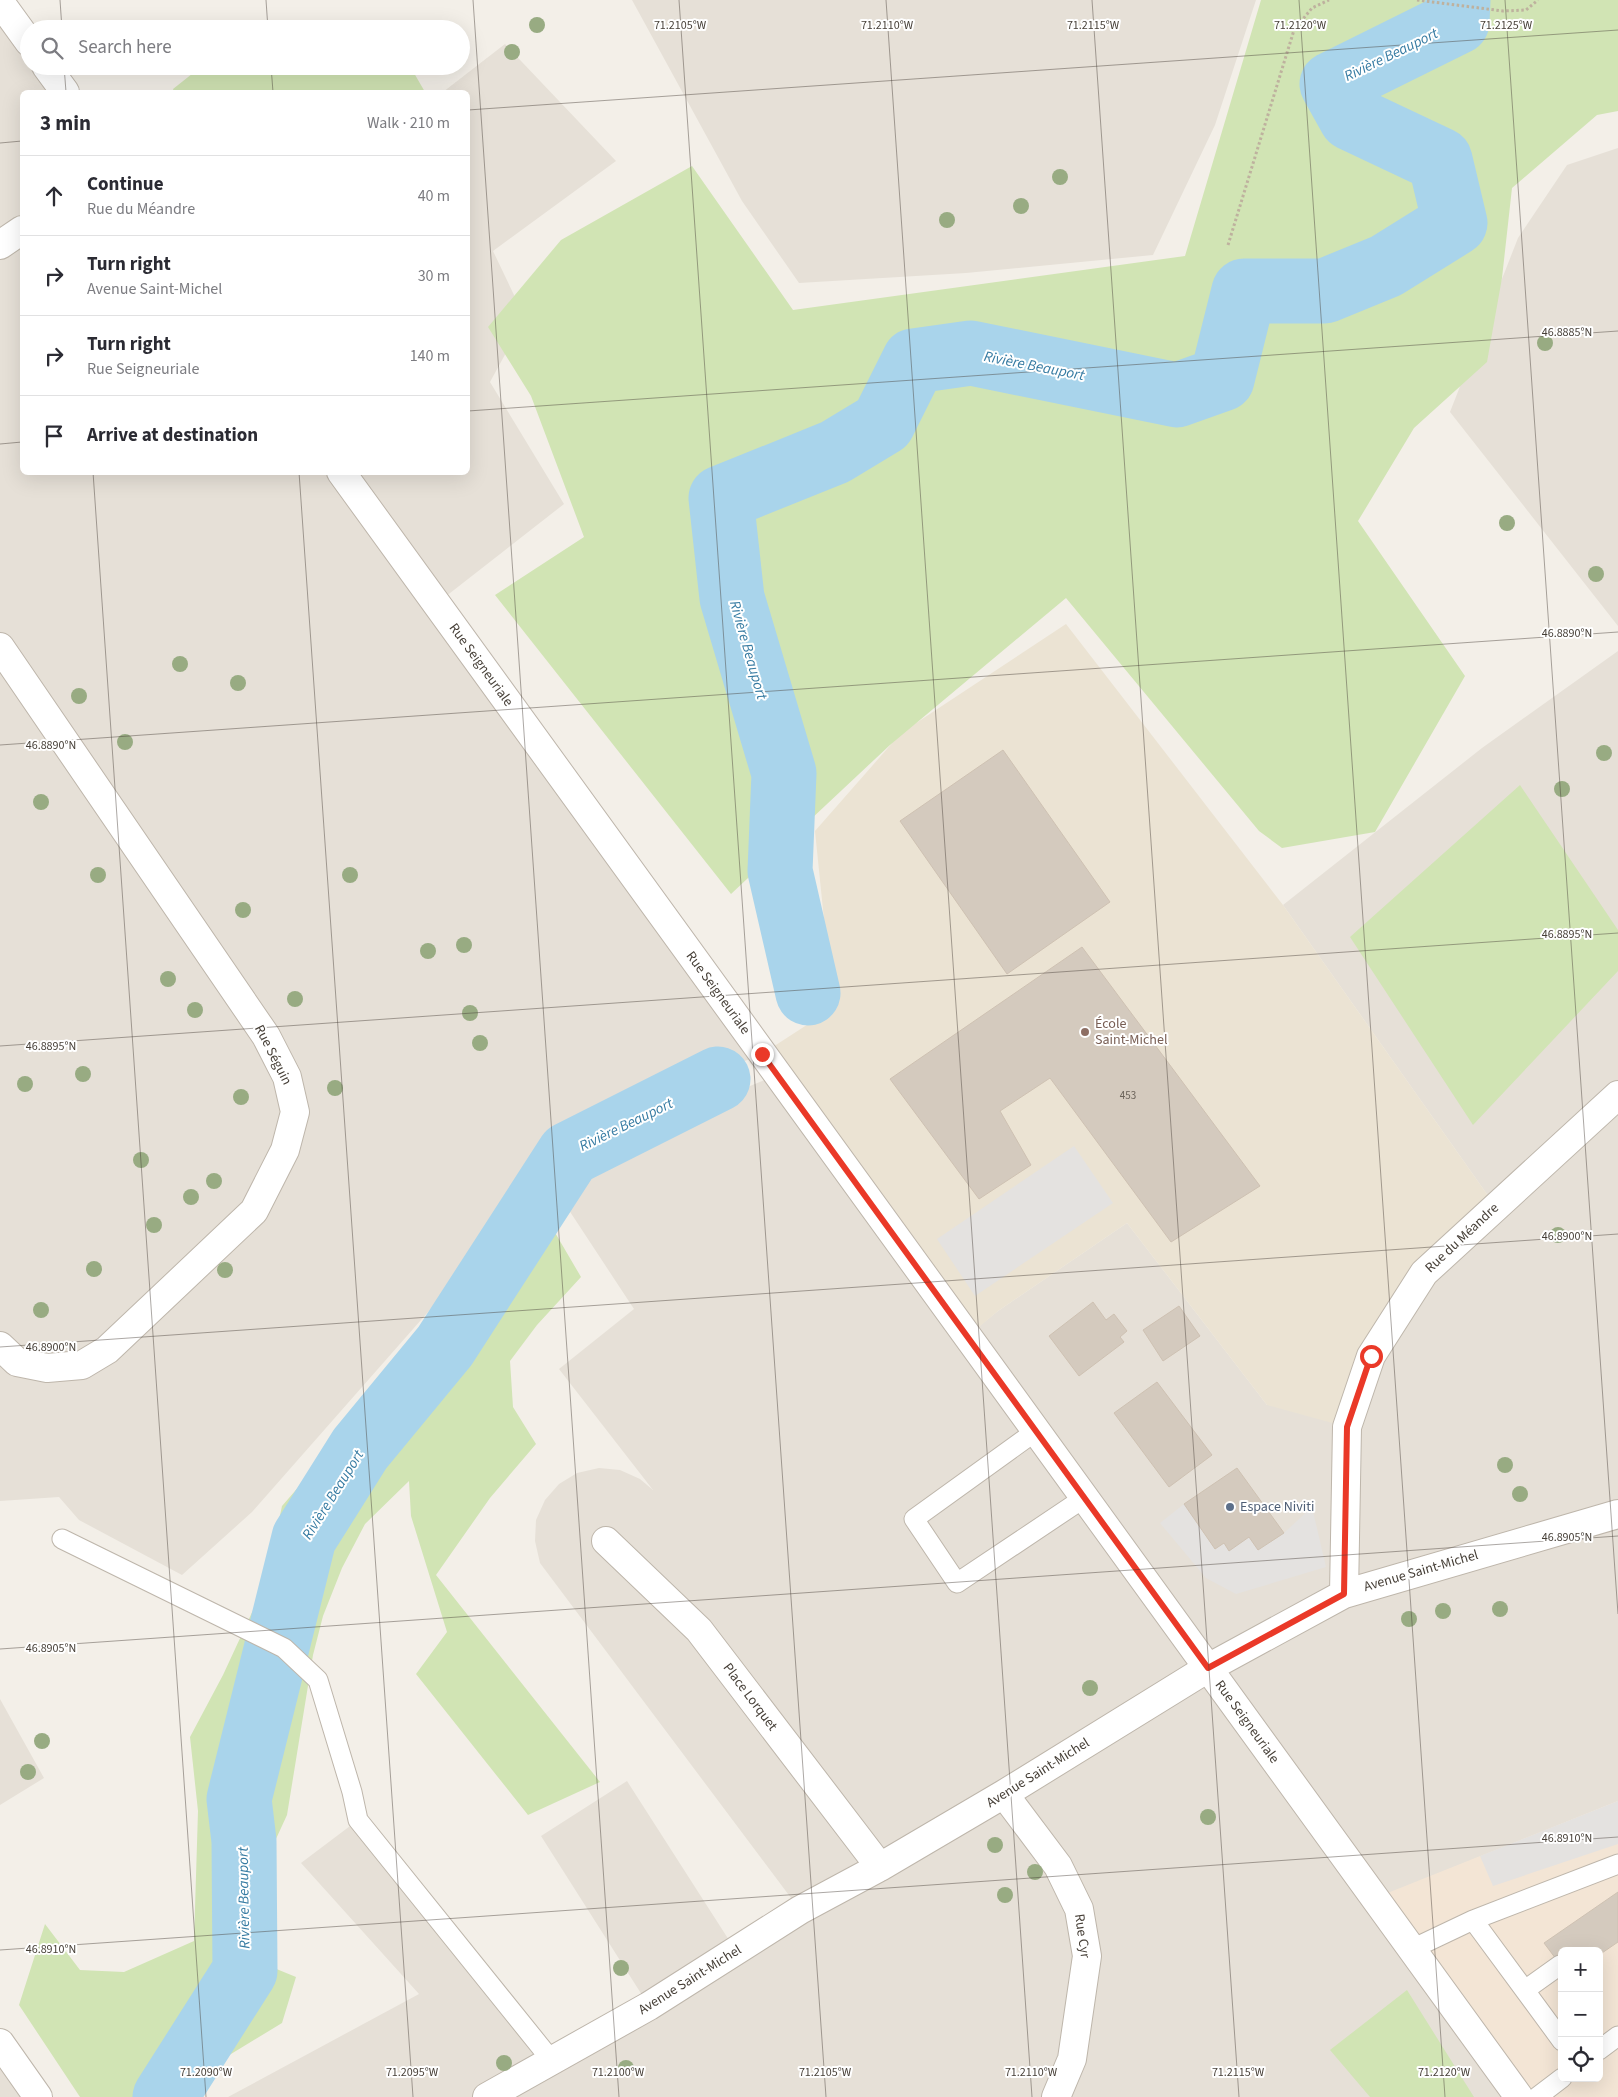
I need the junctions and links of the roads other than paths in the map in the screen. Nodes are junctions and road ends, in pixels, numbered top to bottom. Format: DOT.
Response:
graph roads {
  1 [pos="0,2"];
  2 [pos="20,30"];
  3 [pos="53,75"];
  4 [pos="64,90"];
  5 [pos="20,231"];
  6 [pos="0,245"];
  7 [pos="343,475"];
  8 [pos="0,647"];
  9 [pos="1618,1095"];
  10 [pos="0,1346"];
  11 [pos="1036,1431"];
  12 [pos="1084,1498"];
  13 [pos="1618,1514"];
  14 [pos="62,1540"];
  15 [pos="606,1541"];
  16 [pos="1344,1594"];
  17 [pos="1208,1668"];
  18 [pos="1004,1794"];
  19 [pos="1618,1864"];
  20 [pos="880,1867"];
  21 [pos="1473,1920"];
  22 [pos="1412,1949"];
  23 [pos="1558,1967"];
  24 [pos="1524,1990"];
  25 [pos="1618,2036"];
  26 [pos="1559,2037"];
  27 [pos="0,2042"];
  28 [pos="1603,2047"];
  29 [pos="552,2061"];
  30 [pos="1558,2081"];
  31 [pos="38,2097"];
  32 [pos="487,2097"];
  33 [pos="1056,2097"];
  34 [pos="1519,2097"];
  35 [pos="1537,2097"];
  1 -- 2 [label="street"];
  3 -- 4 [label="street"];
  5 -- 6 [label="street"];
  7 -- 11 [label="street, Rue Seigneuriale"];
  8 -- 10 [label="street, Rue Séguin"];
  9 -- 16 [label="street, Rue du Méandre"];
  11 -- 12 [label="street, Rue Seigneuriale"];
  11 -- 12 [label="lane"];
  12 -- 17 [label="street, Rue Seigneuriale"];
  13 -- 16 [label="street, Avenue Saint-Michel"];
  14 -- 29 [label="lane"];
  15 -- 20 [label="street, Place Lorquet"];
  16 -- 17 [label="street, Avenue Saint-Michel"];
  17 -- 18 [label="street, Avenue Saint-Michel"];
  17 -- 22 [label="street, Rue Seigneuriale"];
  18 -- 20 [label="street, Avenue Saint-Michel"];
  18 -- 33 [label="street, Rue Cyr"];
  19 -- 21 [label="lane"];
  20 -- 29 [label="street, Avenue Saint-Michel"];
  21 -- 22 [label="lane"];
  21 -- 24 [label="lane"];
  22 -- 34 [label="street, Rue Seigneuriale"];
  23 -- 24 [label="lane"];
  24 -- 26 [label="lane"];
  25 -- 28 [label="lane"];
  27 -- 31 [label="street"];
  29 -- 32 [label="street, Avenue Saint-Michel"];
  30 -- 35 [label="lane"];
}
